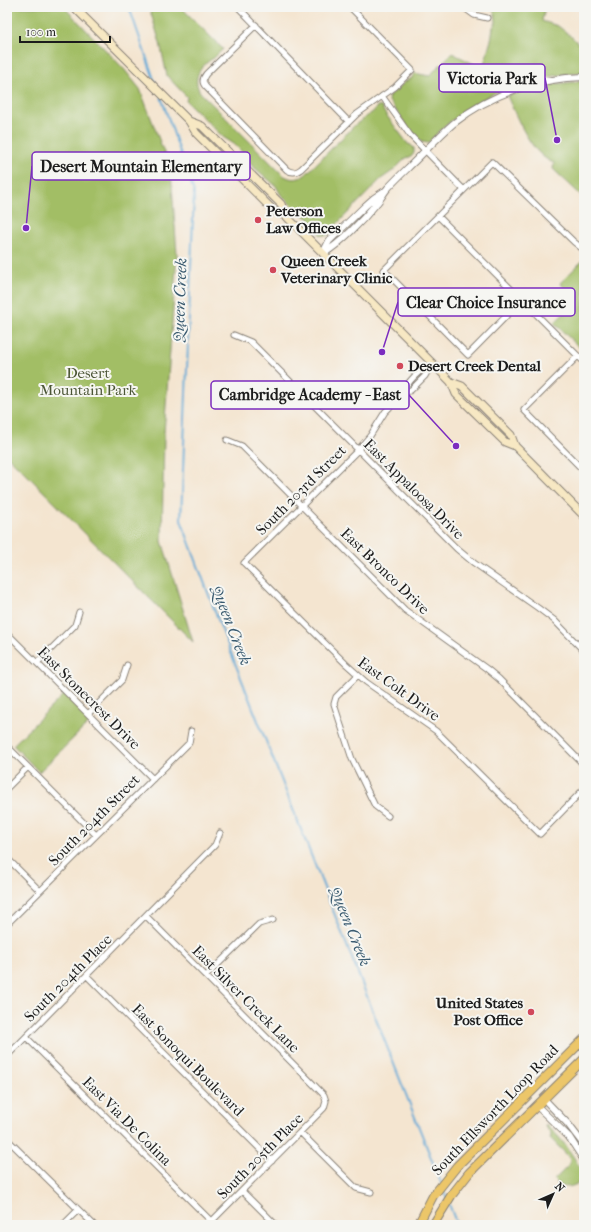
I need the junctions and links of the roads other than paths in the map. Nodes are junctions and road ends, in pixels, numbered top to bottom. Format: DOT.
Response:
graph roads {
  1 [pos="74,7"];
  2 [pos="238,7"];
  3 [pos="350,7"];
  4 [pos="463,7"];
  5 [pos="487,18"];
  6 [pos="256,24"];
  7 [pos="584,77"];
  8 [pos="382,96"];
  9 [pos="349,122"];
  10 [pos="425,151"];
  11 [pos="464,190"];
  12 [pos="438,216"];
  13 [pos="584,250"];
  14 [pos="323,254"];
  15 [pos="522,300"];
  16 [pos="234,335"];
  17 [pos="578,356"];
  18 [pos="584,362"];
  19 [pos="432,363"];
  20 [pos="227,440"];
  21 [pos="358,450"];
  22 [pos="584,471"];
  23 [pos="301,506"];
  24 [pos="584,516"];
  25 [pos="244,563"];
  26 [pos="79,612"];
  27 [pos="8,634"];
  28 [pos="584,651"];
  29 [pos="37,663"];
  30 [pos="127,666"];
  31 [pos="358,675"];
  32 [pos="88,714"];
  33 [pos="191,730"];
  34 [pos="7,746"];
  35 [pos="584,765"];
  36 [pos="28,767"];
  37 [pos="153,778"];
  38 [pos="7,788"];
  39 [pos="584,789"];
  40 [pos="388,816"];
  41 [pos="220,833"];
  42 [pos="96,835"];
  43 [pos="7,858"];
  44 [pos="40,891"];
  45 [pos="146,916"];
  46 [pos="273,920"];
  47 [pos="7,924"];
  48 [pos="87,976"];
  49 [pos="206,976"];
  50 [pos="26,1037"];
  51 [pos="584,1039"];
  52 [pos="7,1056"];
  53 [pos="584,1058"];
  54 [pos="544,1099"];
  55 [pos="326,1102"];
  56 [pos="537,1106"];
  57 [pos="300,1132"];
  58 [pos="7,1139"];
  59 [pos="584,1145"];
  60 [pos="584,1160"];
  61 [pos="272,1161"];
  62 [pos="242,1191"];
  63 [pos="371,1192"];
  64 [pos="78,1210"];
  65 [pos="420,1221"];
  66 [pos="210,1223"];
  67 [pos="63,1225"];
  68 [pos="94,1225"];
  69 [pos="276,1225"];
  70 [pos="433,1225"];
  1 -- 14 [label="main road"];
  2 -- 6 [label="street"];
  3 -- 8 [label="street"];
  4 -- 5 [label="street"];
  6 -- 9 [label="street"];
  6 -- 9 [label="street"];
  7 -- 10 [label="street"];
  8 -- 9 [label="street"];
  8 -- 10 [label="street"];
  10 -- 11 [label="street"];
  10 -- 14 [label="street"];
  11 -- 12 [label="street"];
  11 -- 13 [label="street"];
  12 -- 15 [label="street"];
  12 -- 15 [label="street"];
  14 -- 19 [label="main road"];
  15 -- 17 [label="street"];
  16 -- 21 [label="street, East Appaloosa Drive"];
  17 -- 18 [label="street"];
  17 -- 22 [label="street"];
  19 -- 21 [label="street, South 203rd Street"];
  19 -- 24 [label="main road"];
  20 -- 23 [label="street, East Bronco Drive"];
  21 -- 23 [label="street, South 203rd Street"];
  21 -- 28 [label="street, East Appaloosa Drive"];
  23 -- 25 [label="street, South 203rd Street"];
  23 -- 35 [label="street, East Bronco Drive"];
  25 -- 31 [label="street, East Colt Drive"];
  26 -- 29 [label="street"];
  27 -- 29 [label="street, East Stonecrest Drive"];
  29 -- 32 [label="street, East Stonecrest Drive"];
  30 -- 32 [label="street"];
  31 -- 39 [label="street, East Colt Drive"];
  31 -- 40 [label="street"];
  32 -- 37 [label="street, East Stonecrest Drive"];
  33 -- 37 [label="street, South 204th Street"];
  34 -- 36 [label="street"];
  36 -- 38 [label="street"];
  36 -- 42 [label="street"];
  37 -- 42 [label="street, South 204th Street"];
  41 -- 45 [label="street, South 204th Place"];
  42 -- 44 [label="street, South 204th Street"];
  43 -- 44 [label="street"];
  44 -- 47 [label="street, South 204th Street"];
  45 -- 48 [label="street, South 204th Place"];
  45 -- 49 [label="street, East Silver Creek Lane"];
  46 -- 49 [label="street"];
  48 -- 50 [label="street, South 204th Place"];
  48 -- 61 [label="street, East Sonoqui Boulevard"];
  49 -- 55 [label="street, East Silver Creek Lane"];
  50 -- 52 [label="street, South 204th Place"];
  50 -- 66 [label="street, East Via De Colina"];
  51 -- 65 [label="main road, South Ellsworth Loop Road"];
  53 -- 54 [label="main road, South Ellsworth Loop Road"];
  54 -- 56 [label="main road, South Ellsworth Loop Road"];
  54 -- 59 [label="street"];
  55 -- 57 [label="street, South 205th Place"];
  56 -- 60 [label="street"];
  56 -- 70 [label="main road, South Ellsworth Loop Road"];
  57 -- 61 [label="street, South 205th Place"];
  57 -- 63 [label="street"];
  58 -- 64 [label="street"];
  61 -- 62 [label="street, South 205th Place"];
  62 -- 66 [label="street, South 205th Place"];
  62 -- 69 [label="street"];
  64 -- 67 [label="street"];
  64 -- 68 [label="street"];
}
